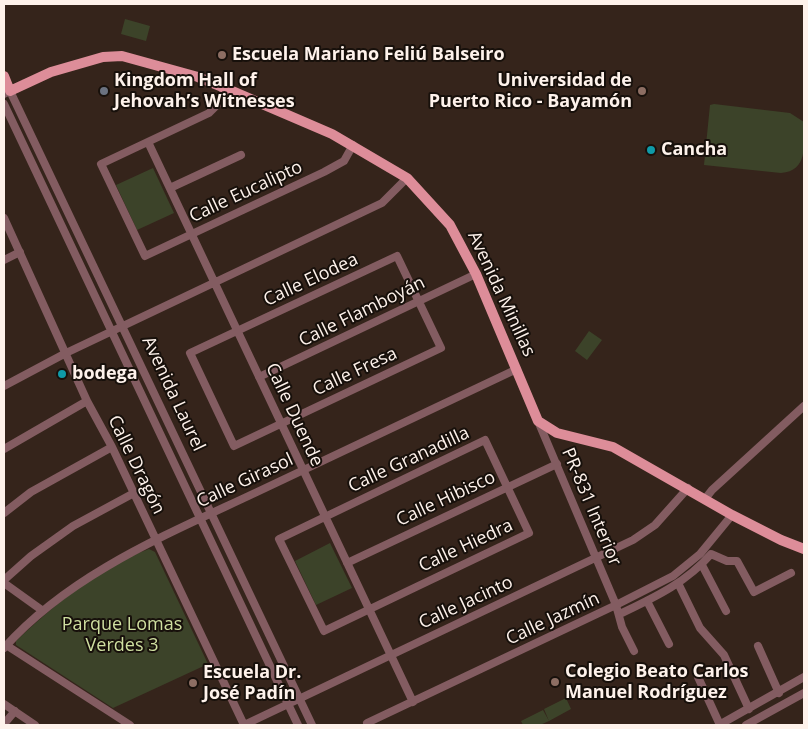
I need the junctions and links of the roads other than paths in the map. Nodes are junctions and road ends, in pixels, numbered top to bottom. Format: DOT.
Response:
graph roads {
  1 [pos="4,76"];
  2 [pos="226,88"];
  3 [pos="7,93"];
  4 [pos="4,104"];
  5 [pos="148,142"];
  6 [pos="353,145"];
  7 [pos="241,155"];
  8 [pos="406,178"];
  9 [pos="170,188"];
  10 [pos="4,218"];
  11 [pos="192,234"];
  12 [pos="20,252"];
  13 [pos="4,260"];
  14 [pos="476,274"];
  15 [pos="215,283"];
  16 [pos="419,301"];
  17 [pos="123,326"];
  18 [pos="238,331"];
  19 [pos="112,332"];
  20 [pos="66,353"];
  21 [pos="517,369"];
  22 [pos="259,377"];
  23 [pos="4,386"];
  24 [pos="87,401"];
  25 [pos="804,406"];
  26 [pos="800,414"];
  27 [pos="538,421"];
  28 [pos="282,424"];
  29 [pos="112,447"];
  30 [pos="4,449"];
  31 [pos="557,464"];
  32 [pos="304,470"];
  33 [pos="507,487"];
  34 [pos="688,488"];
  35 [pos="134,494"];
  36 [pos="706,499"];
  37 [pos="4,513"];
  38 [pos="211,513"];
  39 [pos="732,515"];
  40 [pos="326,516"];
  41 [pos="200,519"];
  42 [pos="156,540"];
  43 [pos="804,549"];
  44 [pos="597,558"];
  45 [pos="347,563"];
  46 [pos="702,565"];
  47 [pos="791,573"];
  48 [pos="4,581"];
  49 [pos="678,583"];
  50 [pos="647,601"];
  51 [pos="616,605"];
  52 [pos="370,609"];
  53 [pos="42,610"];
  54 [pos="726,611"];
  55 [pos="620,614"];
  56 [pos="669,644"];
  57 [pos="5,646"];
  58 [pos="758,646"];
  59 [pos="634,651"];
  60 [pos="391,655"];
  61 [pos="698,677"];
  62 [pos="804,677"];
  63 [pos="779,692"];
  64 [pos="804,693"];
  65 [pos="300,700"];
  66 [pos="413,702"];
  67 [pos="4,704"];
  68 [pos="288,705"];
  69 [pos="749,709"];
  70 [pos="14,712"];
  71 [pos="367,723"];
  72 [pos="4,724"];
  73 [pos="35,725"];
  74 [pos="130,725"];
  75 [pos="244,725"];
  76 [pos="298,725"];
  77 [pos="312,725"];
  78 [pos="719,725"];
  79 [pos="746,725"];
  1 -- 3 [label="main road, Avenida Laurel"];
  2 -- 3 [label="main road, Avenida Minillas"];
  2 -- 5 [label="street"];
  2 -- 6 [label="main road, Avenida Minillas"];
  3 -- 17 [label="street, Avenida Laurel"];
  4 -- 19 [label="street, Avenida Laurel"];
  5 -- 9 [label="street, Calle Duende"];
  5 -- 11 [label="street, Calle Eucalipto"];
  6 -- 8 [label="main road, Avenida Minillas"];
  6 -- 11 [label="street, Calle Eucalipto"];
  7 -- 9 [label="street"];
  8 -- 14 [label="main road, Avenida Minillas"];
  8 -- 15 [label="street"];
  9 -- 11 [label="street, Calle Duende"];
  10 -- 12 [label="street, Calle Dragón"];
  11 -- 15 [label="street, Calle Duende"];
  12 -- 13 [label="street"];
  12 -- 20 [label="street, Calle Dragón"];
  14 -- 16 [label="street, Calle Flamboyán"];
  14 -- 21 [label="main road, Avenida Minillas"];
  15 -- 17 [label="street"];
  15 -- 18 [label="street, Calle Duende"];
  16 -- 18 [label="street, Calle Elodea"];
  16 -- 22 [label="street, Calle Flamboyán"];
  16 -- 28 [label="street, Calle Fresa"];
  17 -- 19 [label="street"];
  17 -- 38 [label="street, Avenida Laurel"];
  18 -- 22 [label="street, Calle Duende"];
  18 -- 28 [label="street, Calle Elodea"];
  19 -- 20 [label="street"];
  19 -- 41 [label="street, Avenida Laurel"];
  20 -- 23 [label="street"];
  20 -- 24 [label="street, Calle Dragón"];
  21 -- 27 [label="main road, Avenida Minillas"];
  21 -- 32 [label="street, Calle Girasol"];
  22 -- 28 [label="street, Calle Duende"];
  24 -- 29 [label="street, Calle Dragón"];
  24 -- 30 [label="street"];
  25 -- 26 [label="street"];
  26 -- 36 [label="street"];
  27 -- 31 [label="street, PR-831 Interior"];
  27 -- 34 [label="main road"];
  28 -- 32 [label="street, Calle Duende"];
  29 -- 35 [label="street, Calle Dragón"];
  29 -- 37 [label="street"];
  31 -- 33 [label="street, Calle Hibisco"];
  31 -- 44 [label="street, PR-831 Interior"];
  32 -- 38 [label="street, Calle Girasol"];
  32 -- 40 [label="street, Calle Duende"];
  33 -- 40 [label="street, Calle Granadilla"];
  33 -- 45 [label="street, Calle Hibisco"];
  33 -- 52 [label="street, Calle Hiedra"];
  34 -- 36 [label="main road"];
  34 -- 44 [label="street, Calle Jacinto"];
  35 -- 42 [label="street, Calle Dragón"];
  35 -- 48 [label="street"];
  36 -- 39 [label="main road"];
  38 -- 41 [label="street, Calle Girasol"];
  38 -- 65 [label="street, Avenida Laurel"];
  39 -- 43 [label="main road"];
  39 -- 51 [label="street, Calle Jazmín"];
  40 -- 45 [label="street, Calle Duende"];
  40 -- 52 [label="street"];
  41 -- 42 [label="street, Calle Girasol"];
  41 -- 68 [label="street, Avenida Laurel"];
  42 -- 53 [label="street, Calle Girasol"];
  42 -- 75 [label="street, Calle Dragón"];
  44 -- 51 [label="street, PR-831 Interior"];
  44 -- 60 [label="street, Calle Jacinto"];
  45 -- 52 [label="street, Calle Duende"];
  46 -- 47 [label="street"];
  46 -- 49 [label="street"];
  46 -- 54 [label="street"];
  48 -- 53 [label="street"];
  49 -- 50 [label="street"];
  49 -- 69 [label="street"];
  50 -- 55 [label="street"];
  50 -- 56 [label="street"];
  51 -- 55 [label="street, PR-831 Interior"];
  51 -- 66 [label="street, Calle Jazmín"];
  52 -- 60 [label="street, Calle Duende"];
  53 -- 57 [label="street, Calle Girasol"];
  55 -- 59 [label="street, PR-831 Interior"];
  57 -- 74 [label="street"];
  58 -- 63 [label="street"];
  60 -- 65 [label="street, Calle Jacinto"];
  60 -- 66 [label="street, Calle Duende"];
  61 -- 78 [label="street"];
  62 -- 63 [label="street"];
  63 -- 69 [label="street"];
  64 -- 79 [label="street"];
  65 -- 68 [label="street, Calle Jacinto"];
  65 -- 77 [label="street, Avenida Laurel"];
  66 -- 71 [label="street, Calle Jazmín"];
  67 -- 70 [label="street"];
  68 -- 75 [label="street, Calle Jacinto"];
  68 -- 76 [label="street, Avenida Laurel"];
  69 -- 78 [label="street"];
  70 -- 72 [label="street"];
  70 -- 73 [label="street"];
}
